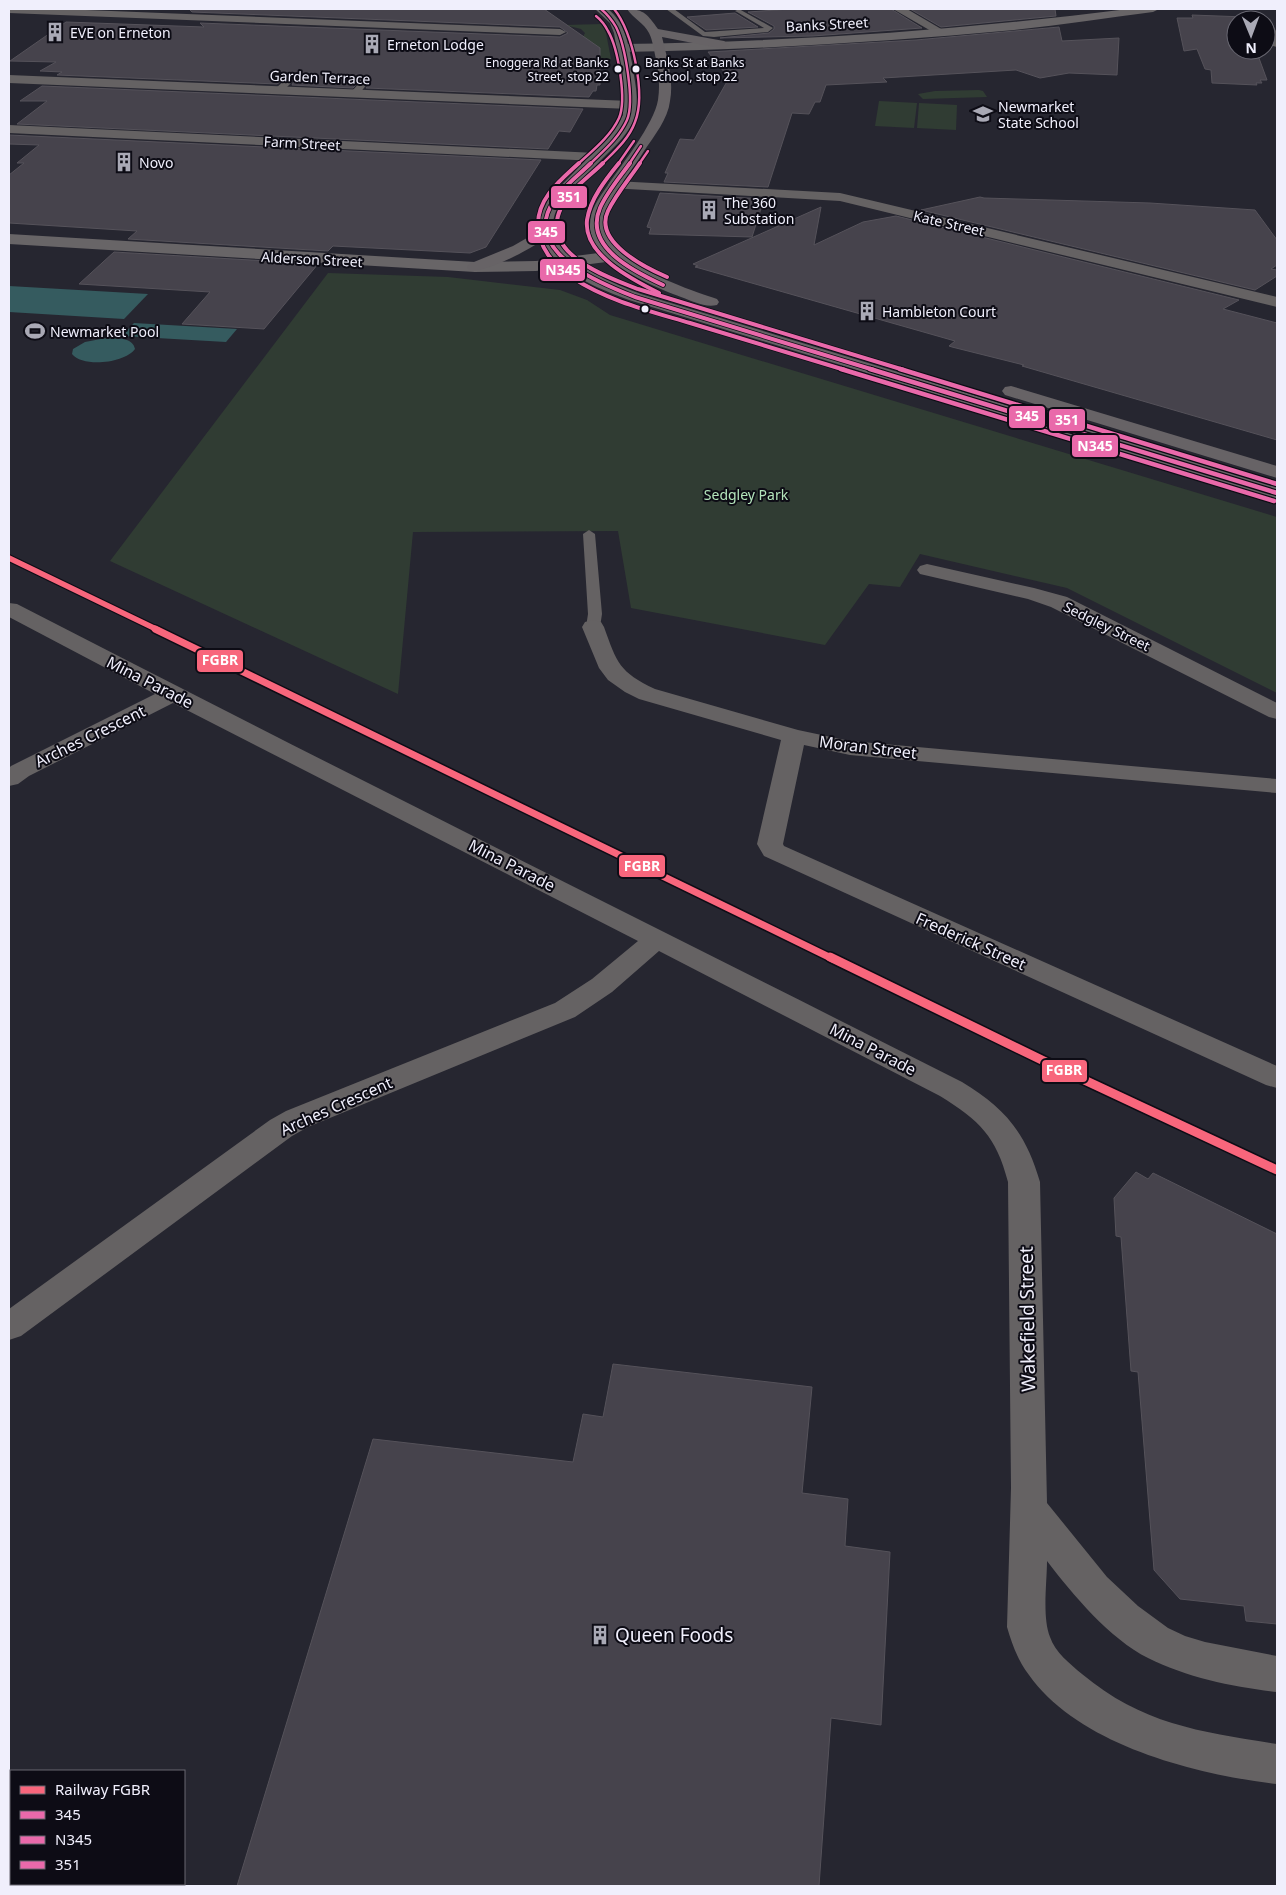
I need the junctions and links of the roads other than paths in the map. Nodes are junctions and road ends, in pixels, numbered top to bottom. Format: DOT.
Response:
graph roads {
  1 [pos="346,9"];
  2 [pos="602,9"];
  3 [pos="632,9"];
  4 [pos="670,9"];
  5 [pos="677,9"];
  6 [pos="899,9"];
  7 [pos="1153,9"];
  8 [pos="9,10"];
  9 [pos="87,11"];
  10 [pos="739,11"];
  11 [pos="754,18"];
  12 [pos="683,20"];
  13 [pos="350,23"];
  14 [pos="764,31"];
  15 [pos="560,32"];
  16 [pos="655,32"];
  17 [pos="942,33"];
  18 [pos="724,45"];
  19 [pos="622,48"];
  20 [pos="660,48"];
  21 [pos="9,79"];
  22 [pos="365,82"];
  23 [pos="355,93"];
  24 [pos="630,105"];
  25 [pos="9,129"];
  26 [pos="596,157"];
  27 [pos="615,185"];
  28 [pos="546,233"];
  29 [pos="9,239"];
  30 [pos="614,256"];
  31 [pos="566,262"];
  32 [pos="476,267"];
  33 [pos="1277,302"];
  34 [pos="1277,472"];
  35 [pos="1277,493"];
  36 [pos="589,534"];
  37 [pos="927,570"];
  38 [pos="9,609"];
  39 [pos="593,627"];
  40 [pos="173,694"];
  41 [pos="1277,712"];
  42 [pos="794,736"];
  43 [pos="9,779"];
  44 [pos="1277,786"];
  45 [pos="657,938"];
  46 [pos="1277,1078"];
  47 [pos="1006,1134"];
  48 [pos="9,1326"];
  49 [pos="1029,1507"];
  50 [pos="1277,1674"];
  51 [pos="1277,1764"];
  1 -- 13 [label="street"];
  2 -- 19 [label="main road"];
  3 -- 16 [label="main road"];
  4 -- 12 [label="lane"];
  5 -- 12 [label="lane"];
  6 -- 17 [label="street"];
  7 -- 17 [label="main road, Banks Street"];
  8 -- 9 [label="street"];
  9 -- 13 [label="street"];
  10 -- 11 [label="lane"];
  11 -- 14 [label="lane"];
  11 -- 14 [label="lane"];
  12 -- 14 [label="lane"];
  13 -- 15 [label="street"];
  16 -- 18 [label="main road"];
  16 -- 20 [label="main road"];
  17 -- 18 [label="main road, Banks Street"];
  18 -- 20 [label="main road, Banks Street"];
  19 -- 20 [label="main road, Banks Street"];
  19 -- 24 [label="main road"];
  20 -- 27 [label="main road"];
  21 -- 23 [label="street, Garden Terrace"];
  22 -- 23 [label="lane"];
  23 -- 24 [label="street, Garden Terrace"];
  24 -- 26 [label="main road"];
  25 -- 26 [label="street, Farm Street"];
  26 -- 28 [label="main road"];
  27 -- 30 [label="main road"];
  27 -- 33 [label="street, Kate Street"];
  28 -- 31 [label="main road"];
  28 -- 32 [label="main road"];
  29 -- 32 [label="main road, Alderson Street"];
  30 -- 31 [label="main road, Alderson Street"];
  30 -- 34 [label="main road"];
  31 -- 32 [label="main road, Alderson Street"];
  31 -- 35 [label="main road"];
  36 -- 39 [label="lane, Moran Street"];
  37 -- 41 [label="street, Sedgley Street"];
  38 -- 40 [label="street, Mina Parade"];
  39 -- 42 [label="street, Moran Street"];
  40 -- 43 [label="street, Arches Crescent"];
  40 -- 45 [label="street, Mina Parade"];
  42 -- 44 [label="street, Moran Street"];
  42 -- 46 [label="street, Frederick Street"];
  45 -- 47 [label="street, Mina Parade"];
  45 -- 48 [label="street, Arches Crescent"];
  47 -- 49 [label="street, Wakefield Street"];
  49 -- 50 [label="street"];
  49 -- 51 [label="street, Wakefield Street"];
}
